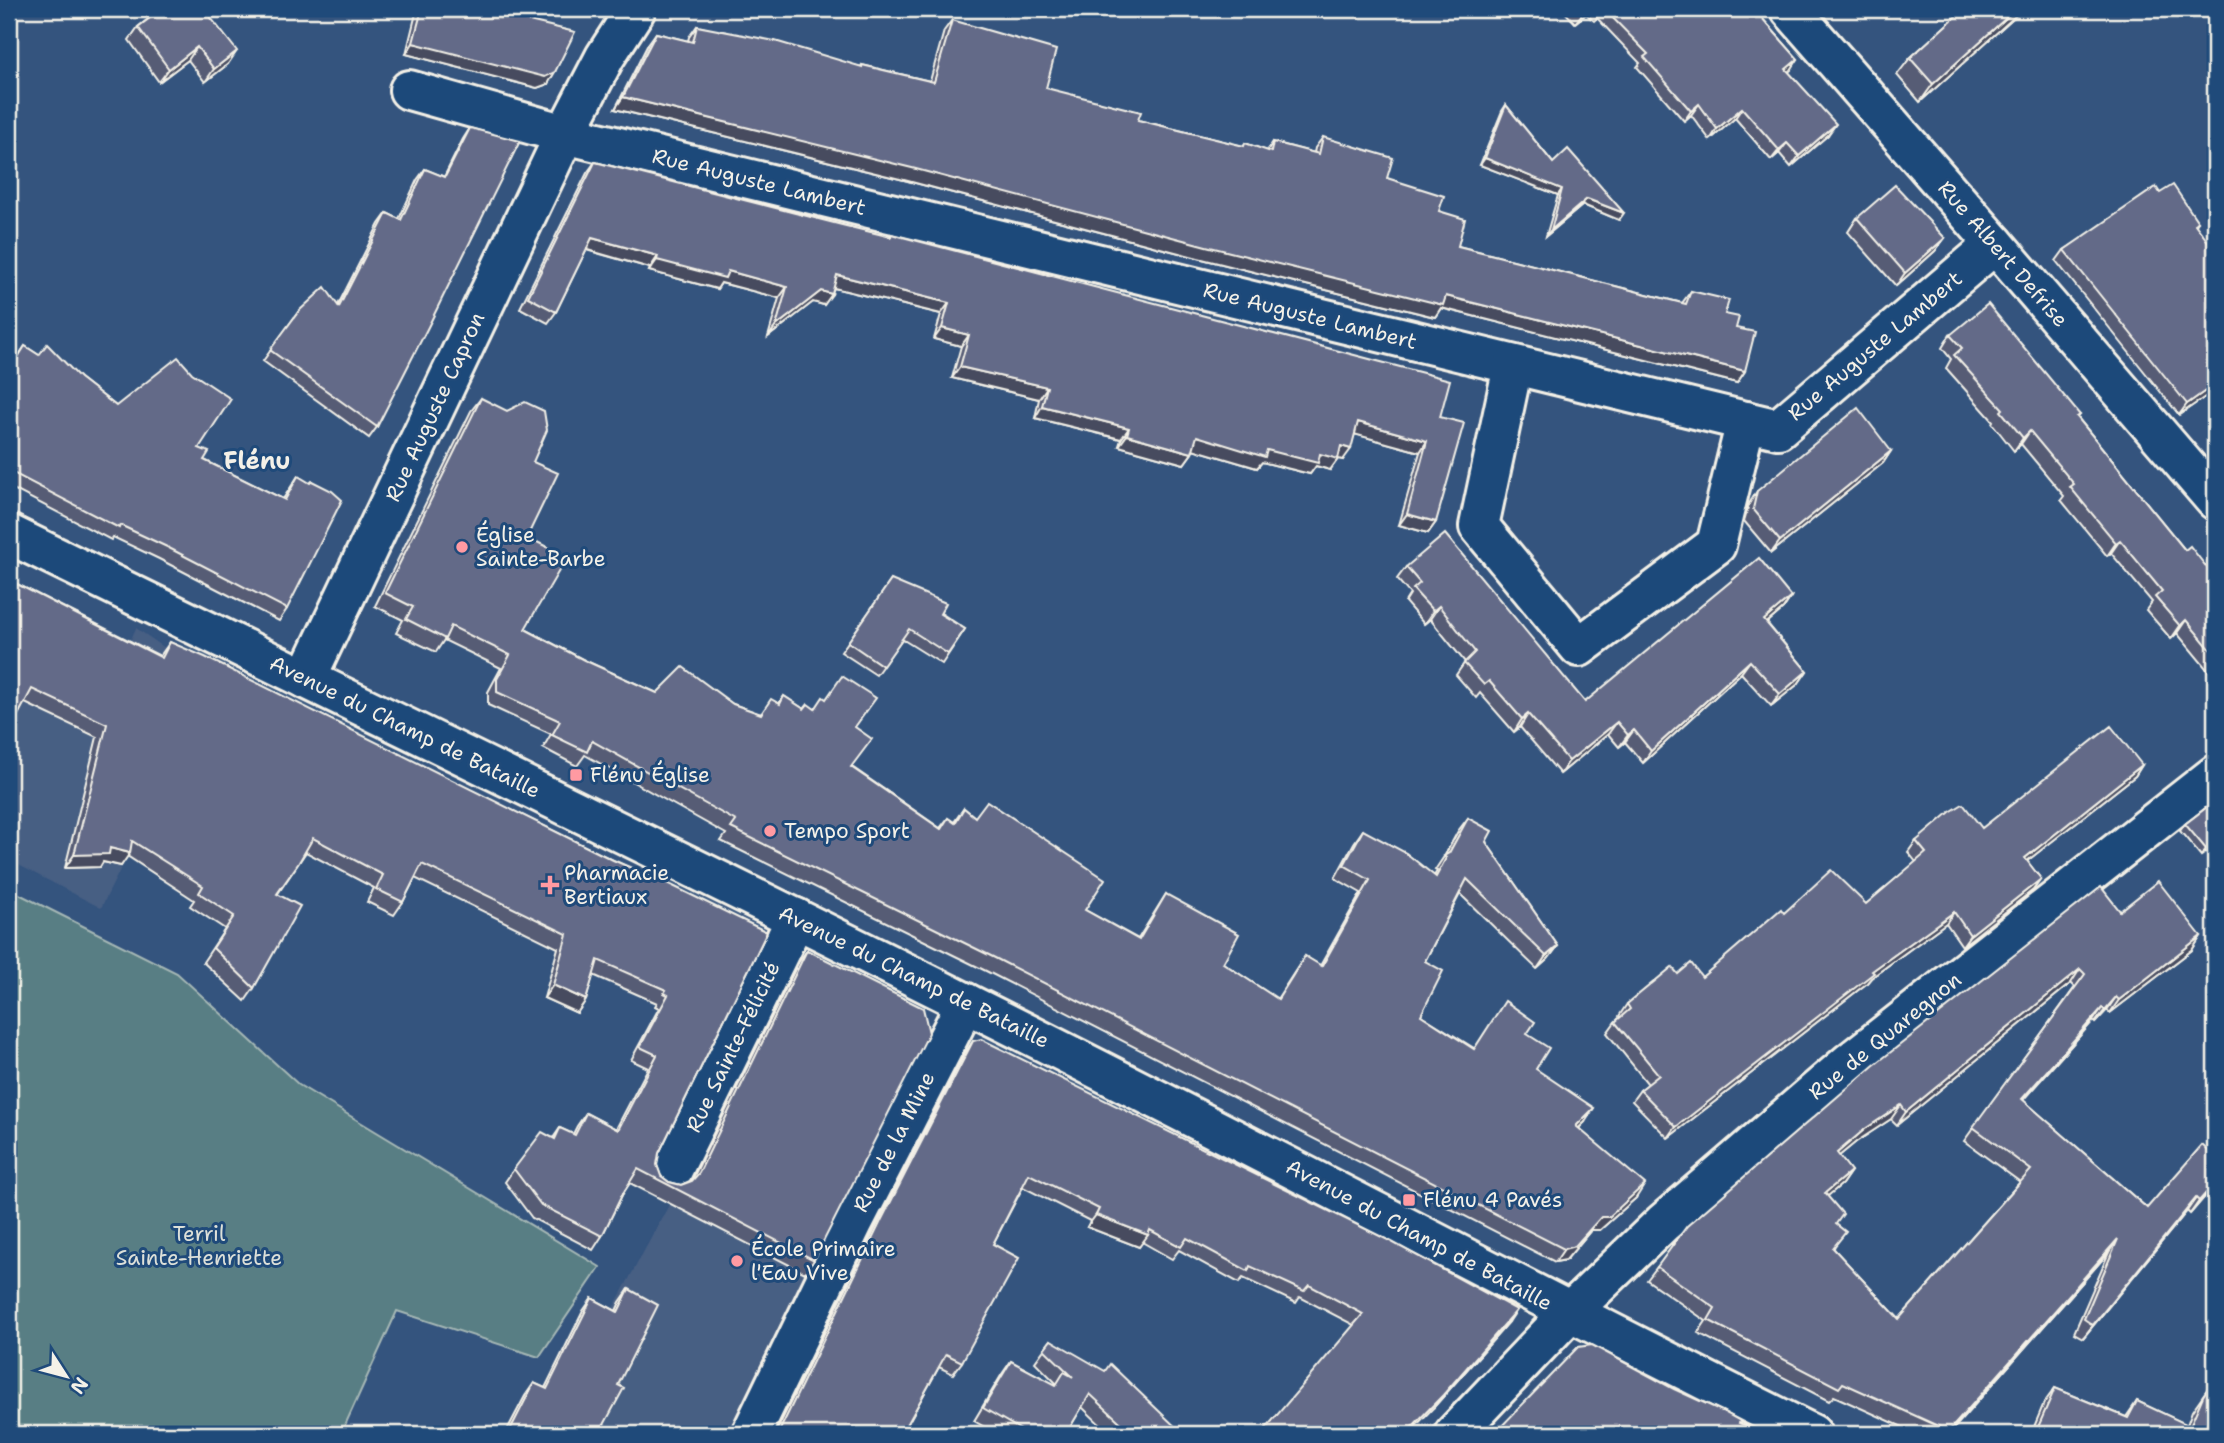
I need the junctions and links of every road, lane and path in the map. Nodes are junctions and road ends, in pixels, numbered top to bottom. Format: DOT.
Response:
graph roads {
  1 [pos="636,9"];
  2 [pos="1790,9"];
  3 [pos="409,90"];
  4 [pos="565,134"];
  5 [pos="1996,244"];
  6 [pos="1513,366"];
  7 [pos="1746,421"];
  8 [pos="2215,500"];
  9 [pos="9,534"];
  10 [pos="306,680"];
  11 [pos="2215,775"];
  12 [pos="796,918"];
  13 [pos="966,1003"];
  14 [pos="670,1176"];
  15 [pos="1569,1313"];
  16 [pos="751,1434"];
  17 [pos="1454,1434"];
  18 [pos="1812,1434"];
  1 -- 4 [label="street, Rue Auguste Capron"];
  2 -- 5 [label="street, Rue Albert Defrise"];
  3 -- 4 [label="street"];
  4 -- 6 [label="street, Rue Auguste Lambert"];
  4 -- 10 [label="street, Rue Auguste Capron"];
  5 -- 7 [label="street, Rue Auguste Lambert"];
  5 -- 8 [label="street, Rue Albert Defrise"];
  6 -- 7 [label="street, Rue Auguste Lambert"];
  6 -- 7 [label="street"];
  9 -- 10 [label="street, Avenue du Champ de Bataille"];
  10 -- 12 [label="street, Avenue du Champ de Bataille"];
  11 -- 15 [label="street, Rue de Quaregnon"];
  12 -- 13 [label="street, Avenue du Champ de Bataille"];
  12 -- 14 [label="street, Rue Sainte-Félicité"];
  13 -- 15 [label="street, Avenue du Champ de Bataille"];
  13 -- 16 [label="street, Rue de la Mine"];
  15 -- 17 [label="street, Rue de Quaregnon"];
  15 -- 18 [label="street, Avenue du Champ de Bataille"];
}
